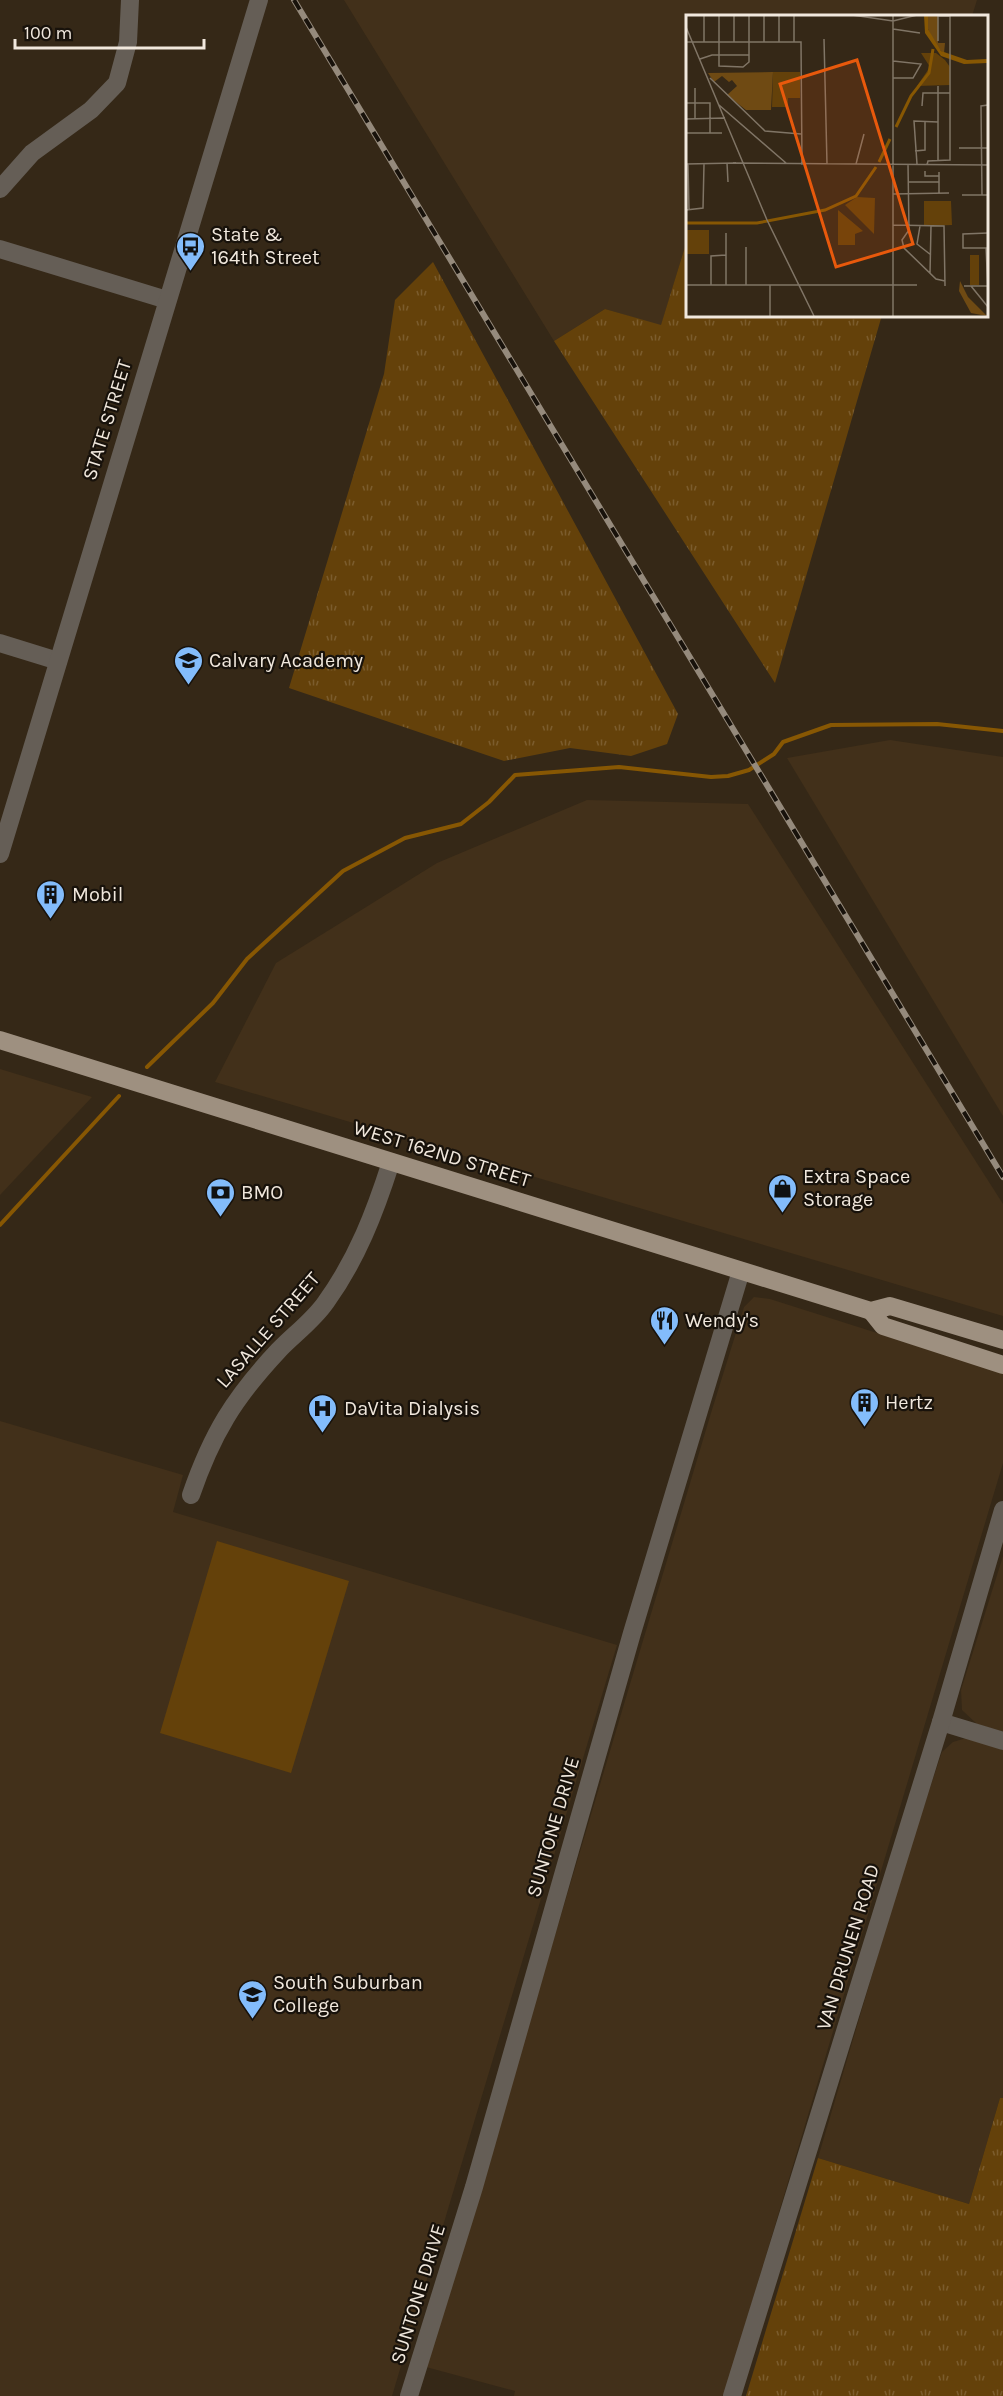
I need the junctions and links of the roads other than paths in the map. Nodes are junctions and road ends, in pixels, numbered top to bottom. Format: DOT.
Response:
graph roads {
  1 [pos="130,0"];
  2 [pos="259,0"];
  3 [pos="0,189"];
  4 [pos="0,249"];
  5 [pos="166,300"];
  6 [pos="0,643"];
  7 [pos="58,661"];
  8 [pos="0,854"];
  9 [pos="0,1040"];
  10 [pos="391,1162"];
  11 [pos="741,1271"];
  12 [pos="871,1311"];
  13 [pos="1003,1340"];
  14 [pos="1003,1365"];
  15 [pos="191,1495"];
  16 [pos="1003,1510"];
  17 [pos="941,1722"];
  18 [pos="1003,1741"];
  19 [pos="409,2396"];
  20 [pos="732,2396"];
  1 -- 3 [label="street"];
  2 -- 5 [label="street, STATE STREET"];
  4 -- 5 [label="street"];
  5 -- 7 [label="street, STATE STREET"];
  6 -- 7 [label="street"];
  7 -- 8 [label="street, STATE STREET"];
  9 -- 10 [label="main road, WEST 162ND STREET"];
  10 -- 11 [label="main road, WEST 162ND STREET"];
  10 -- 15 [label="street, LASALLE STREET"];
  11 -- 12 [label="main road, WEST 162ND STREET"];
  11 -- 19 [label="street, SUNTONE DRIVE"];
  12 -- 13 [label="main road, WEST 162ND STREET"];
  12 -- 14 [label="main road, WEST 162ND STREET"];
  16 -- 17 [label="street, VAN DRUNEN ROAD"];
  17 -- 18 [label="street"];
  17 -- 20 [label="street, VAN DRUNEN ROAD"];
}
